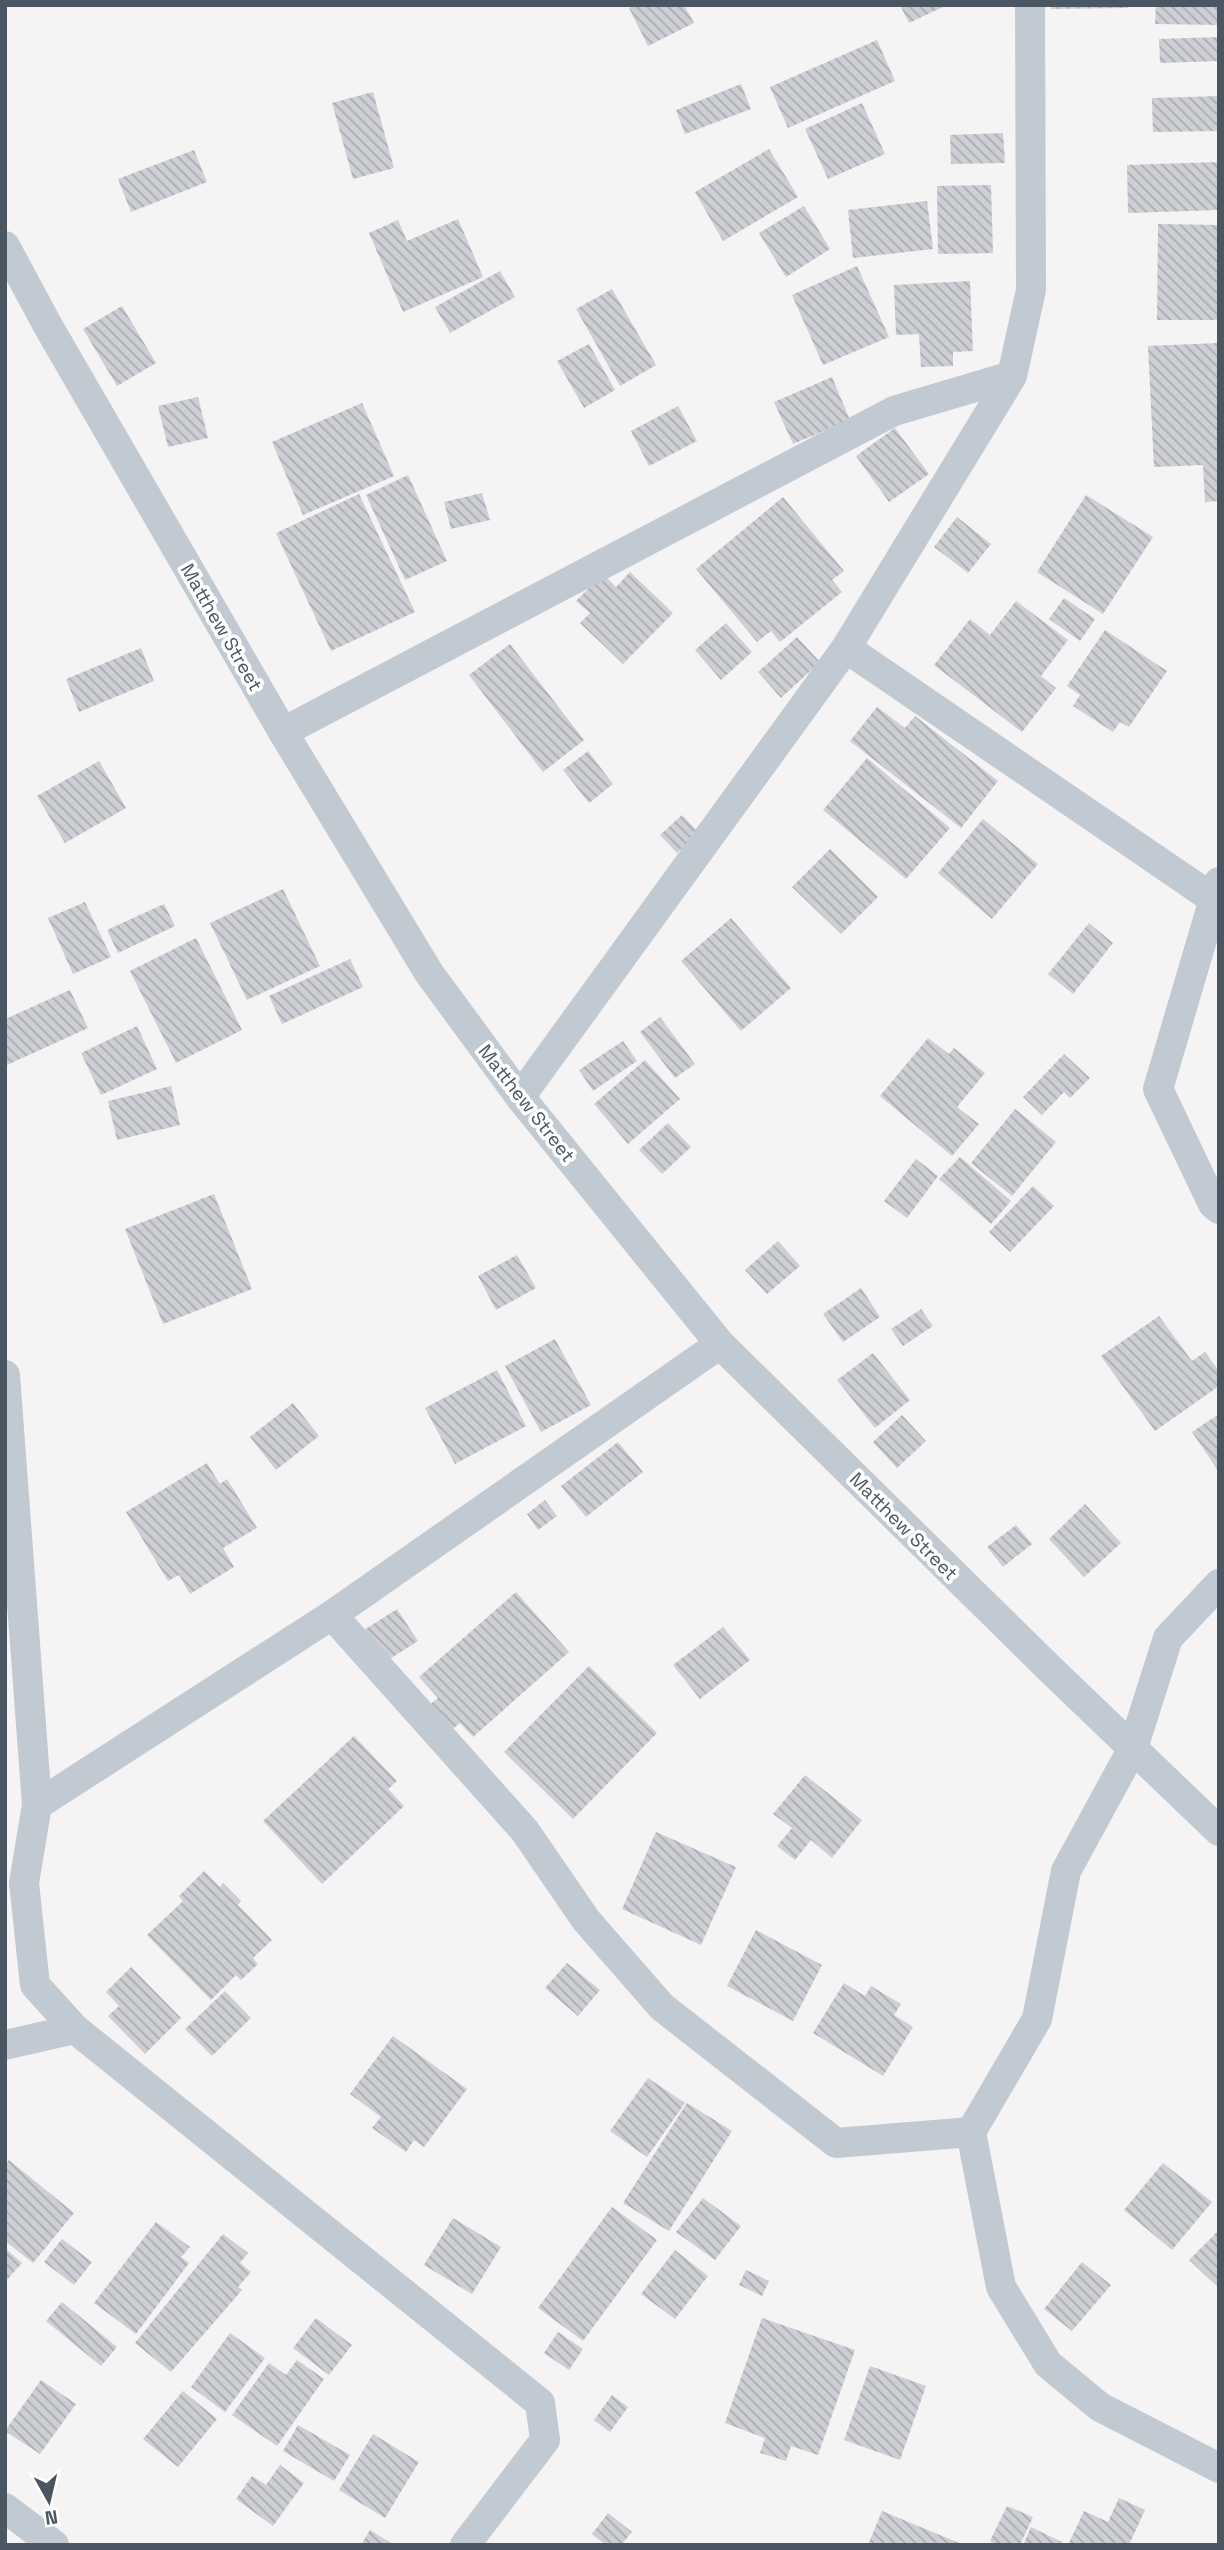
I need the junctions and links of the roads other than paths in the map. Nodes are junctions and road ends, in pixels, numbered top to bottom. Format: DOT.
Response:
graph roads {
  1 [pos="1030,5"];
  2 [pos="5,246"];
  3 [pos="1012,376"];
  4 [pos="846,648"];
  5 [pos="283,732"];
  6 [pos="1215,890"];
  7 [pos="520,1097"];
  8 [pos="1219,1209"];
  9 [pos="720,1344"];
  10 [pos="5,1376"];
  11 [pos="1219,1584"];
  12 [pos="332,1615"];
  13 [pos="1133,1748"];
  14 [pos="37,1805"];
  15 [pos="1219,1831"];
  16 [pos="75,2029"];
  17 [pos="5,2045"];
  18 [pos="971,2132"];
  19 [pos="1219,2468"];
  20 [pos="5,2508"];
  21 [pos="54,2545"];
  22 [pos="465,2545"];
  1 -- 3 [label="street"];
  2 -- 5 [label="street, Matthew Street"];
  3 -- 4 [label="street"];
  3 -- 5 [label="street"];
  4 -- 6 [label="street"];
  4 -- 7 [label="street"];
  5 -- 7 [label="street, Matthew Street"];
  6 -- 8 [label="street"];
  7 -- 9 [label="street, Matthew Street"];
  9 -- 12 [label="street"];
  9 -- 13 [label="street, Matthew Street"];
  10 -- 14 [label="street"];
  11 -- 13 [label="street"];
  12 -- 14 [label="street"];
  12 -- 18 [label="street"];
  13 -- 15 [label="street, Matthew Street"];
  13 -- 18 [label="street"];
  14 -- 16 [label="street"];
  16 -- 17 [label="street"];
  16 -- 22 [label="street"];
  18 -- 19 [label="street"];
  20 -- 21 [label="street"];
}
